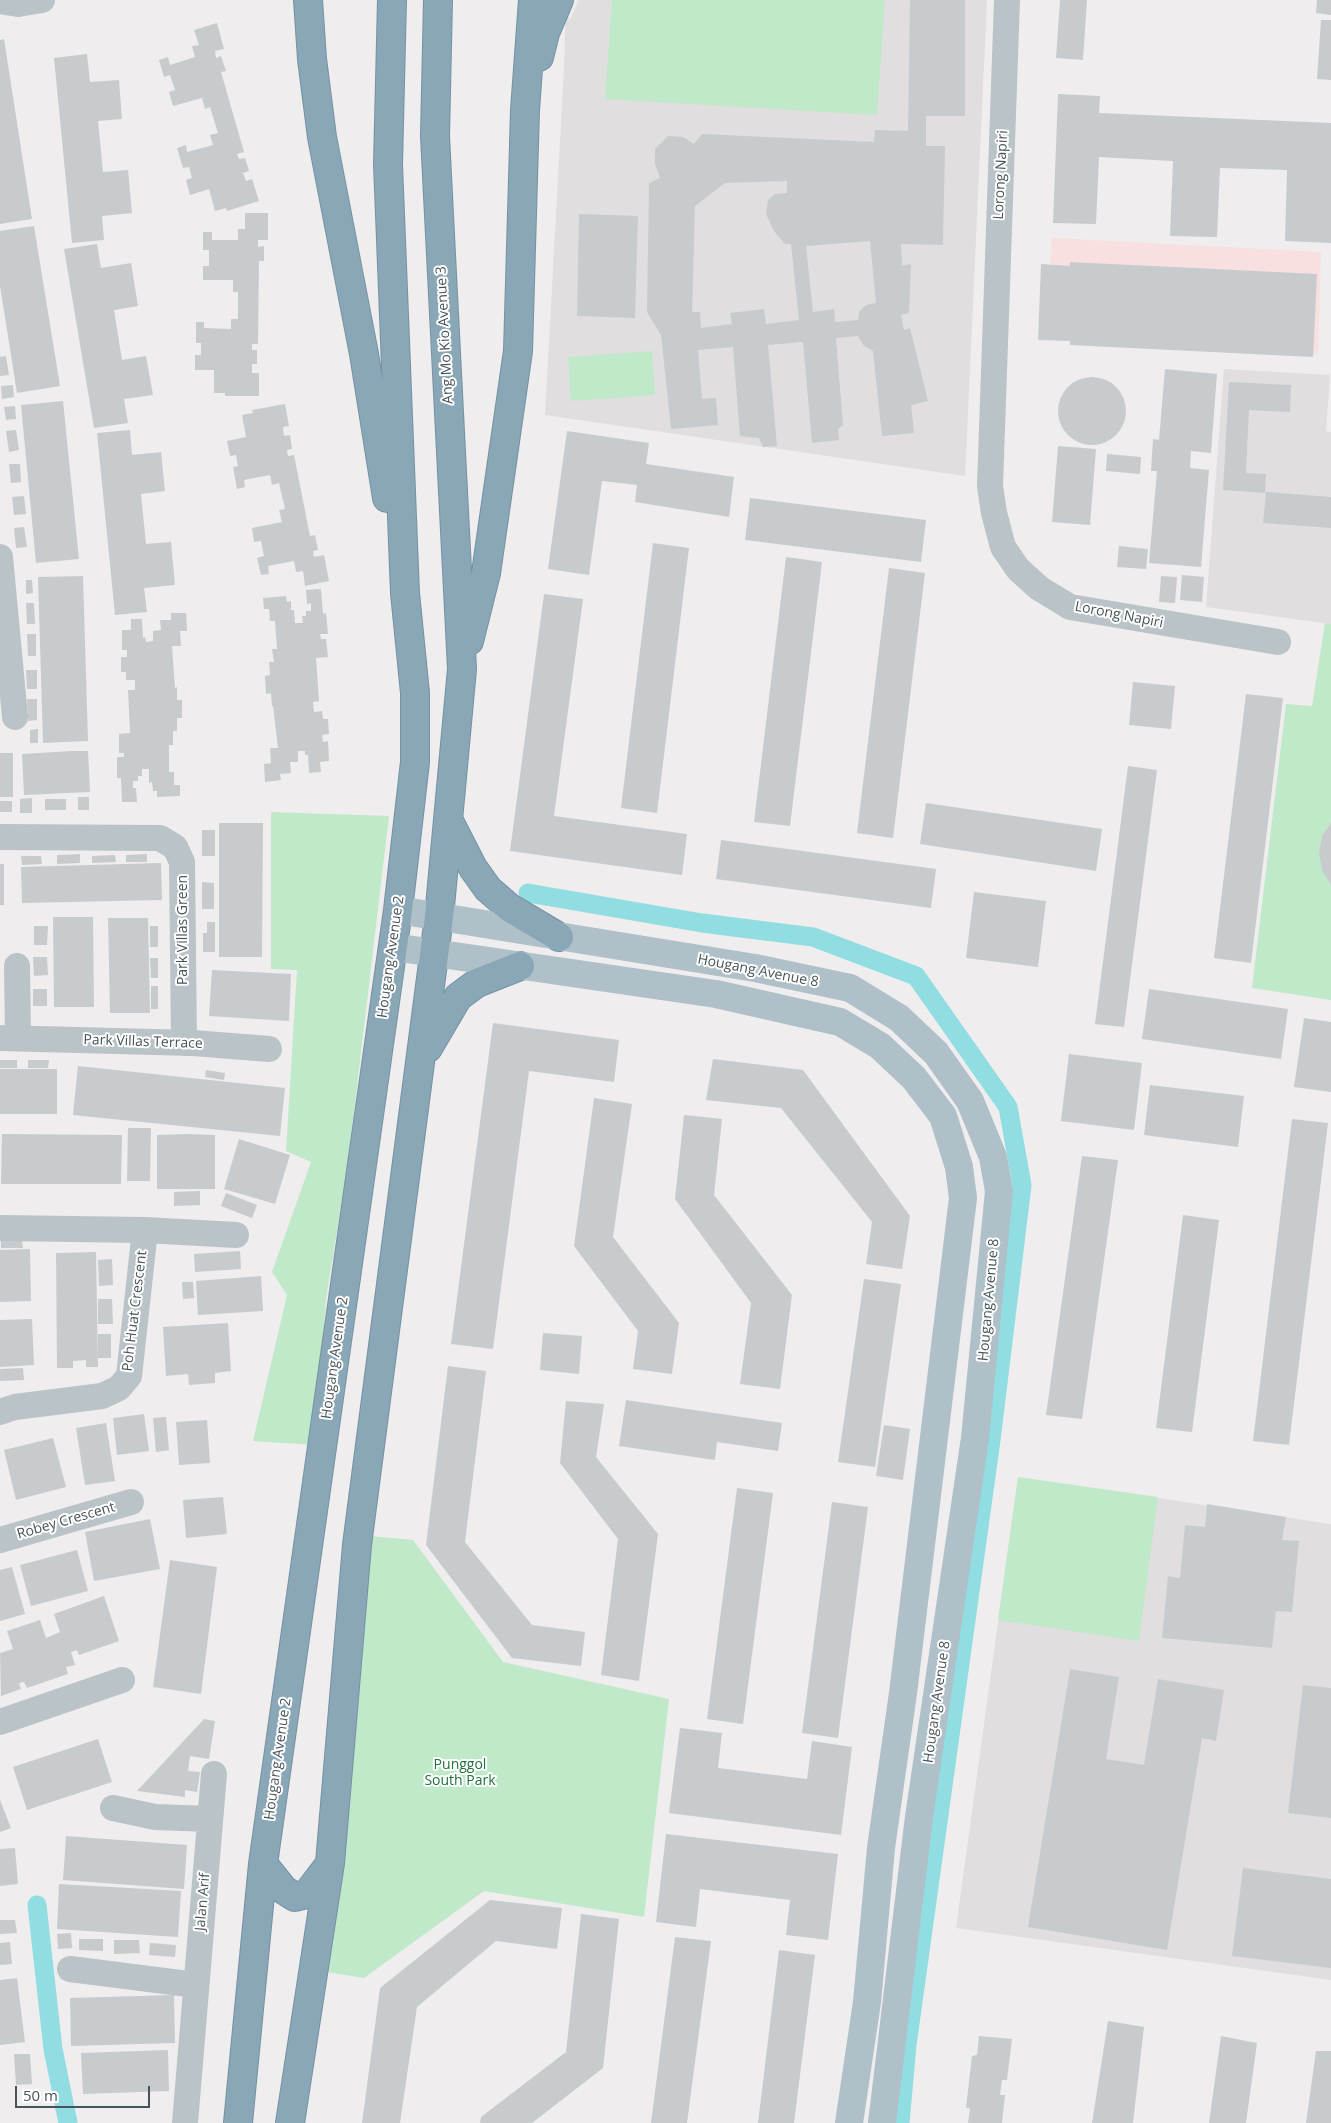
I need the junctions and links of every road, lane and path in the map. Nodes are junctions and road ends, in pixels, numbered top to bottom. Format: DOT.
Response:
graph roads {
  1 [pos="42,0"];
  2 [pos="293,0"];
  3 [pos="308,0"];
  4 [pos="392,0"];
  5 [pos="438,0"];
  6 [pos="533,0"];
  7 [pos="559,0"];
  8 [pos="1007,0"];
  9 [pos="0,1"];
  10 [pos="312,59"];
  11 [pos="525,110"];
  12 [pos="0,556"];
  13 [pos="404,593"];
  14 [pos="1278,642"];
  15 [pos="5,661"];
  16 [pos="462,669"];
  17 [pos="15,717"];
  18 [pos="449,822"];
  19 [pos="0,837"];
  20 [pos="398,910"];
  21 [pos="438,917"];
  22 [pos="559,937"];
  23 [pos="393,947"];
  24 [pos="434,953"];
  25 [pos="17,966"];
  26 [pos="520,966"];
  27 [pos="9,1038"];
  28 [pos="184,1043"];
  29 [pos="269,1050"];
  30 [pos="420,1063"];
  31 [pos="0,1228"];
  32 [pos="145,1230"];
  33 [pos="236,1236"];
  34 [pos="0,1412"];
  35 [pos="131,1502"];
  36 [pos="0,1540"];
  37 [pos="919,1561"];
  38 [pos="957,1563"];
  39 [pos="122,1680"];
  40 [pos="0,1722"];
  41 [pos="214,1774"];
  42 [pos="113,1808"];
  43 [pos="886,1814"];
  44 [pos="920,1817"];
  45 [pos="210,1819"];
  46 [pos="330,1863"];
  47 [pos="263,1864"];
  48 [pos="70,1970"];
  49 [pos="196,1985"];
  50 [pos="185,2123"];
  51 [pos="238,2123"];
  52 [pos="290,2123"];
  53 [pos="849,2123"];
  54 [pos="882,2123"];
  1 -- 9 [label="street"];
  2 -- 10 [label="highway"];
  3 -- 10 [label="highway"];
  4 -- 13 [label="highway"];
  5 -- 16 [label="highway, Ang Mo Kio Avenue 3"];
  6 -- 11 [label="highway"];
  7 -- 11 [label="highway"];
  8 -- 14 [label="street, Lorong Napiri"];
  10 -- 13 [label="highway"];
  11 -- 16 [label="highway"];
  12 -- 15 [label="street"];
  13 -- 20 [label="highway, Hougang Avenue 2"];
  15 -- 17 [label="street"];
  16 -- 18 [label="highway"];
  18 -- 21 [label="highway"];
  18 -- 22 [label="highway"];
  19 -- 28 [label="street, Park Villas Green"];
  20 -- 21 [label="main road, Hougang Avenue 8"];
  20 -- 23 [label="highway, Hougang Avenue 2"];
  21 -- 22 [label="main road, Hougang Avenue 8"];
  21 -- 24 [label="highway"];
  22 -- 38 [label="main road, Hougang Avenue 8"];
  23 -- 24 [label="main road"];
  23 -- 47 [label="highway, Hougang Avenue 2"];
  24 -- 26 [label="main road"];
  24 -- 30 [label="highway"];
  25 -- 27 [label="street, Park Villas Terrace"];
  26 -- 30 [label="highway"];
  26 -- 37 [label="main road"];
  27 -- 28 [label="street, Park Villas Terrace"];
  28 -- 29 [label="street, Park Villas Terrace"];
  30 -- 46 [label="highway"];
  31 -- 32 [label="street, Poh Huat Crescent"];
  32 -- 33 [label="street, Poh Huat Crescent"];
  32 -- 34 [label="street, Poh Huat Crescent"];
  35 -- 36 [label="street, Robey Crescent"];
  37 -- 38 [label="main road"];
  37 -- 43 [label="main road"];
  38 -- 44 [label="main road, Hougang Avenue 8"];
  39 -- 40 [label="street"];
  41 -- 45 [label="street, Jalan Arif"];
  42 -- 45 [label="street"];
  43 -- 44 [label="main road"];
  43 -- 53 [label="main road"];
  44 -- 54 [label="main road, Hougang Avenue 8"];
  45 -- 49 [label="street, Jalan Arif"];
  46 -- 47 [label="highway"];
  46 -- 52 [label="highway"];
  47 -- 51 [label="highway, Hougang Avenue 2"];
  48 -- 49 [label="street"];
  49 -- 50 [label="street, Jalan Arif"];
}
